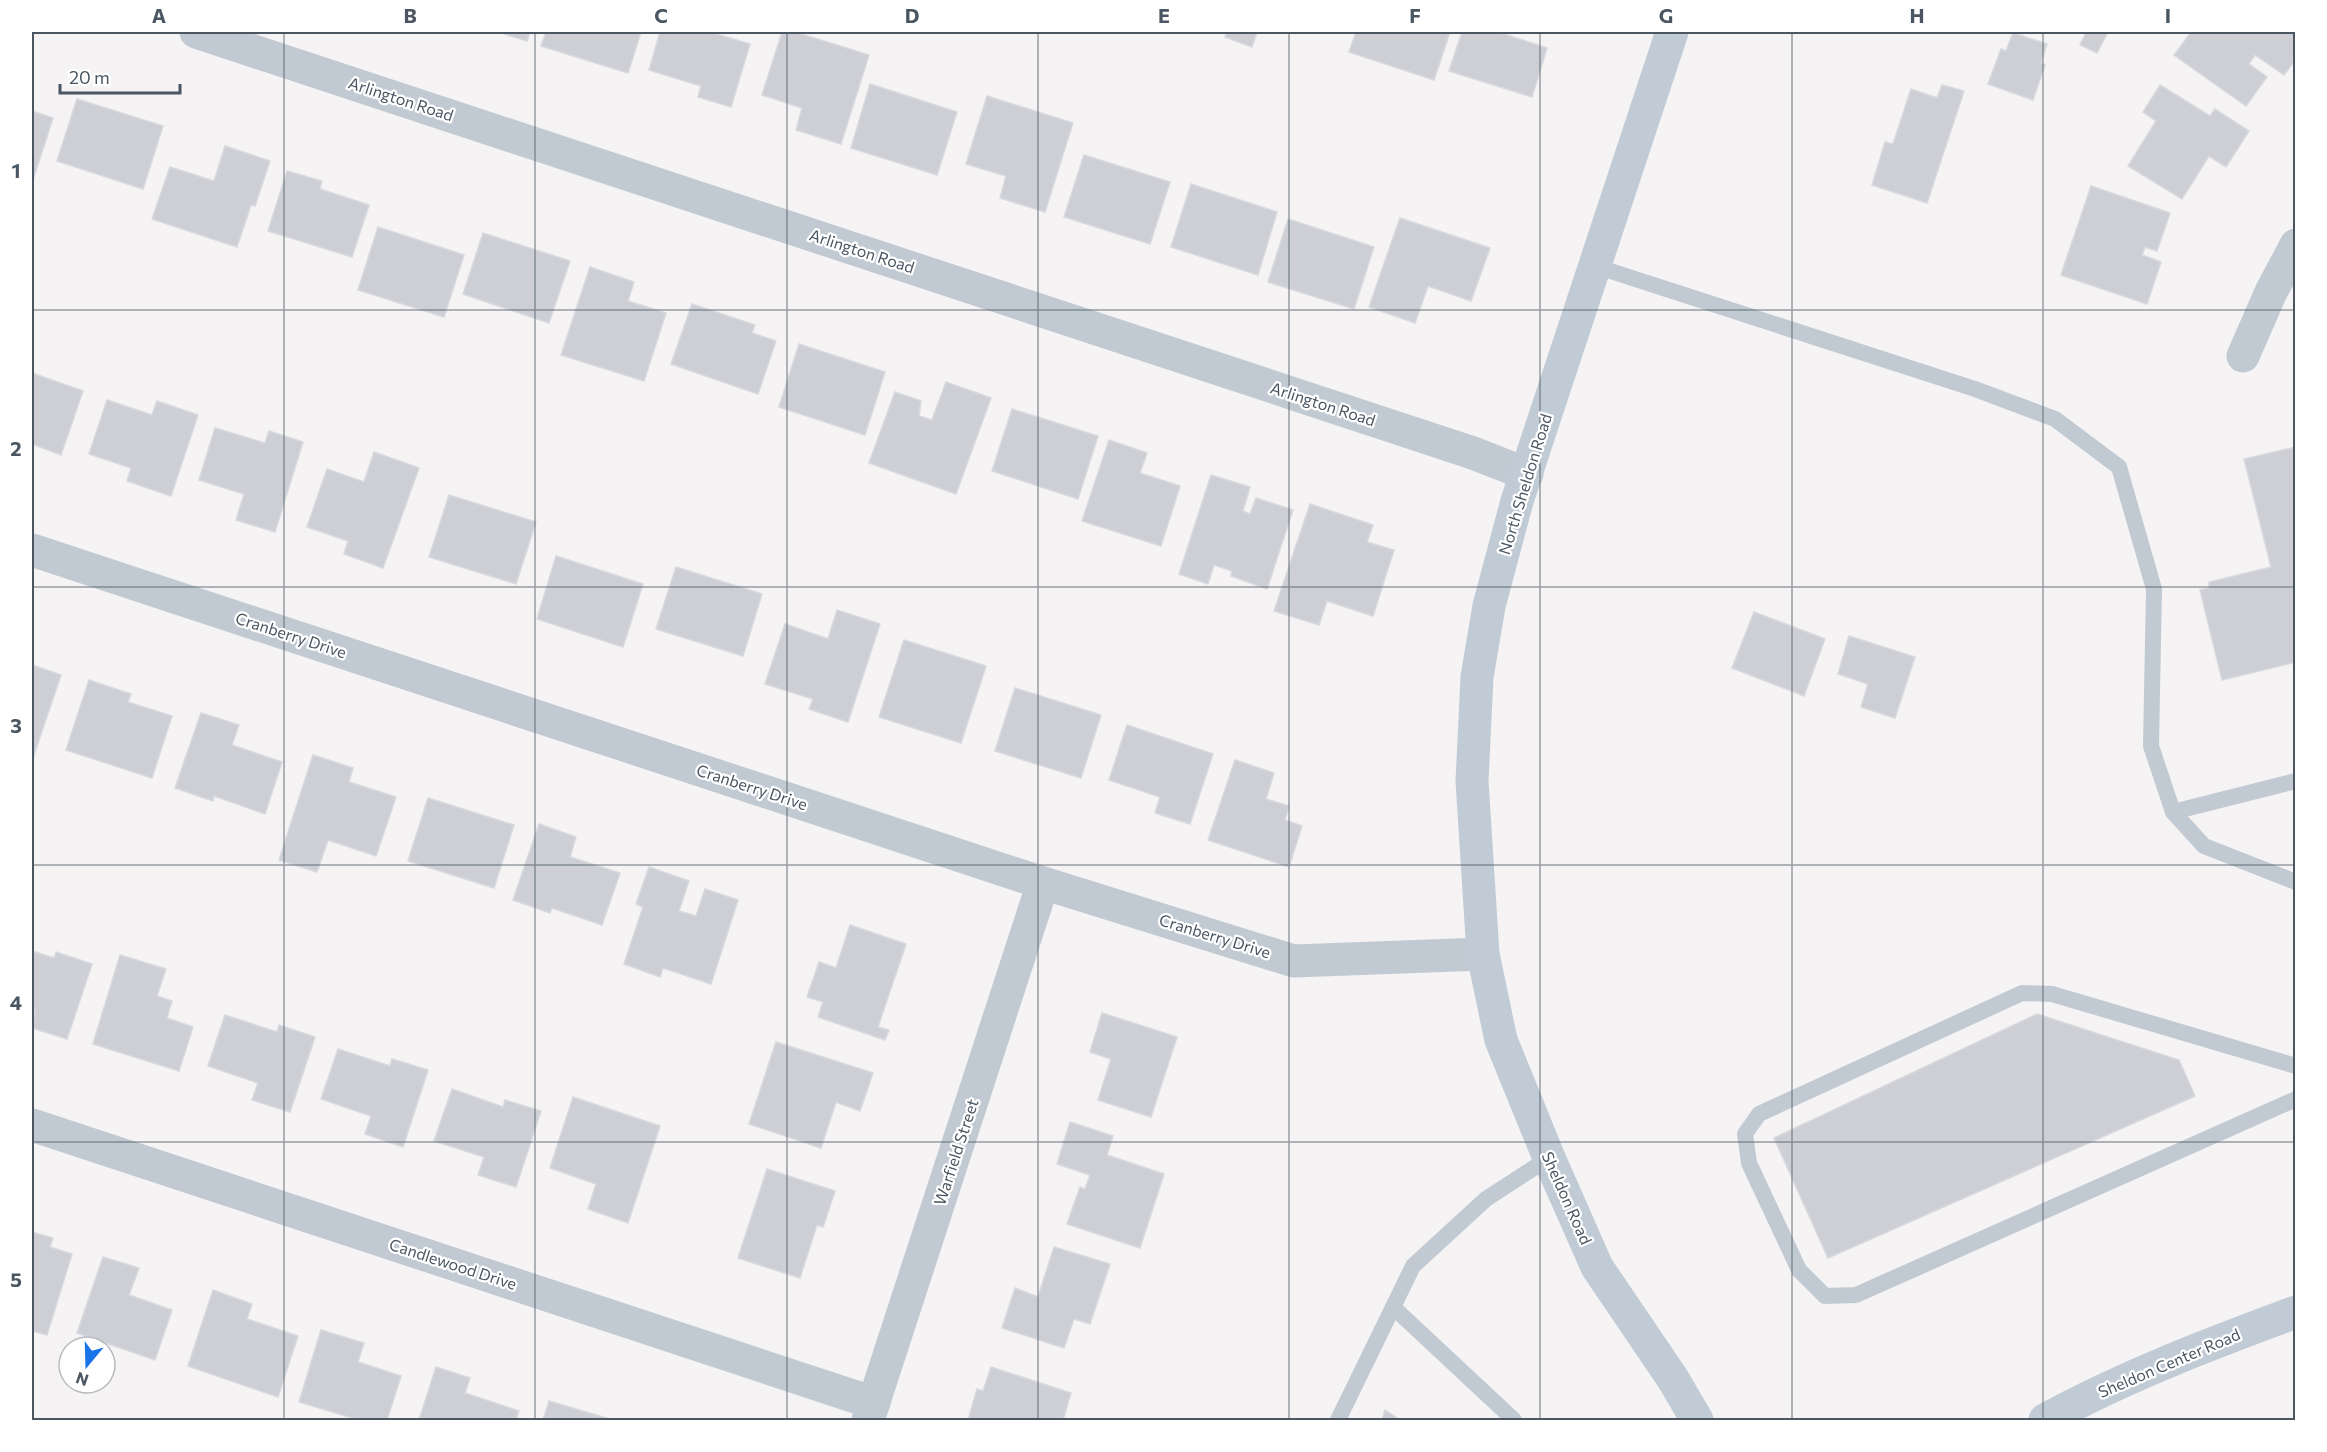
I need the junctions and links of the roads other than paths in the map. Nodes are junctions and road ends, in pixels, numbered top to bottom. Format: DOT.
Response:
graph roads {
  1 [pos="196,32"];
  2 [pos="1672,32"];
  3 [pos="2295,245"];
  4 [pos="1594,266"];
  5 [pos="2243,356"];
  6 [pos="1527,474"];
  7 [pos="32,550"];
  8 [pos="2295,781"];
  9 [pos="2173,812"];
  10 [pos="2295,882"];
  11 [pos="1043,883"];
  12 [pos="1483,954"];
  13 [pos="2295,1066"];
  14 [pos="2295,1099"];
  15 [pos="32,1125"];
  16 [pos="1549,1158"];
  17 [pos="1393,1307"];
  18 [pos="2295,1312"];
  19 [pos="871,1412"];
  20 [pos="1338,1420"];
  21 [pos="1515,1420"];
  22 [pos="1697,1420"];
  23 [pos="2045,1420"];
  1 -- 6 [label="street, Arlington Road"];
  2 -- 4 [label="street, North Sheldon Road"];
  3 -- 5 [label="street"];
  4 -- 6 [label="street, North Sheldon Road"];
  4 -- 9 [label="lane"];
  6 -- 12 [label="street, North Sheldon Road"];
  7 -- 11 [label="street, Cranberry Drive"];
  8 -- 9 [label="lane"];
  9 -- 10 [label="lane"];
  11 -- 12 [label="street, Cranberry Drive"];
  11 -- 19 [label="street, Warfield Street"];
  12 -- 16 [label="street, Sheldon Road"];
  13 -- 14 [label="lane"];
  15 -- 19 [label="street, Candlewood Drive"];
  16 -- 17 [label="lane"];
  16 -- 22 [label="street, Sheldon Road"];
  17 -- 20 [label="lane"];
  17 -- 21 [label="lane"];
  18 -- 23 [label="street, Sheldon Center Road"];
}
